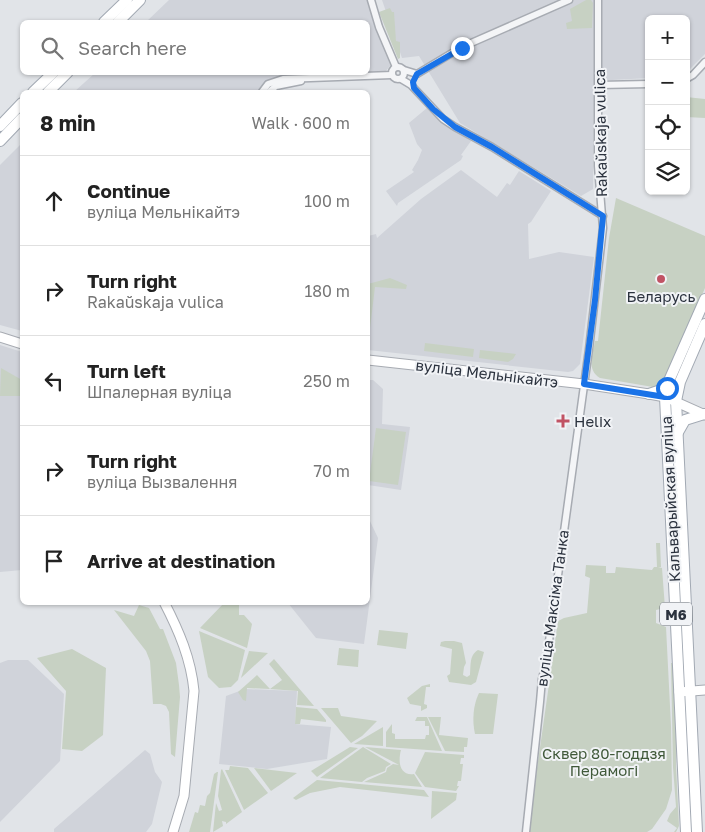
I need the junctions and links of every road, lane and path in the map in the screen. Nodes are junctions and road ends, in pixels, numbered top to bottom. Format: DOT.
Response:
graph roads {
  1 [pos="127,0"];
  2 [pos="140,0"];
  3 [pos="371,0"];
  4 [pos="569,0"];
  5 [pos="598,0"];
  6 [pos="106,20"];
  7 [pos="120,20"];
  8 [pos="705,62"];
  9 [pos="396,67"];
  10 [pos="404,70"];
  11 [pos="417,74"];
  12 [pos="51,75"];
  13 [pos="65,75"];
  14 [pos="392,75"];
  15 [pos="690,77"];
  16 [pos="318,79"];
  17 [pos="400,79"];
  18 [pos="645,84"];
  19 [pos="599,86"];
  20 [pos="414,88"];
  21 [pos="36,90"];
  22 [pos="50,90"];
  23 [pos="264,90"];
  24 [pos="272,90"];
  25 [pos="20,105"];
  26 [pos="20,120"];
  27 [pos="0,126"];
  28 [pos="0,141"];
  29 [pos="603,216"];
  30 [pos="705,299"];
  31 [pos="705,324"];
  32 [pos="0,337"];
  33 [pos="20,343"];
  34 [pos="370,360"];
  35 [pos="668,383"];
  36 [pos="584,384"];
  37 [pos="649,394"];
  38 [pos="665,397"];
  39 [pos="676,401"];
  40 [pos="704,414"];
  41 [pos="676,435"];
  42 [pos="165,605"];
  43 [pos="705,690"];
  44 [pos="691,691"];
  45 [pos="679,692"];
  46 [pos="685,806"];
  47 [pos="697,815"];
  48 [pos="705,827"];
  49 [pos="173,832"];
  50 [pos="526,832"];
  51 [pos="679,832"];
  52 [pos="686,832"];
  53 [pos="697,832"];
  1 -- 6 [label="main road"];
  2 -- 7 [label="main road"];
  3 -- 9 [label="street"];
  4 -- 11 [label="street"];
  5 -- 19 [label="street, Rakaŭskaja vulica"];
  8 -- 15 [label="street"];
  9 -- 10 [label="street"];
  9 -- 14 [label="street"];
  10 -- 11 [label="street"];
  10 -- 17 [label="street"];
  11 -- 20 [label="street"];
  12 -- 21 [label="main road"];
  13 -- 22 [label="main road"];
  14 -- 16 [label="street"];
  14 -- 17 [label="street"];
  16 -- 23 [label="street"];
  16 -- 24 [label="street"];
  17 -- 20 [label="street"];
  18 -- 19 [label="street"];
  19 -- 29 [label="street, Rakaŭskaja vulica"];
  20 -- 29 [label="street"];
  25 -- 27 [label="main road"];
  26 -- 28 [label="main road"];
  29 -- 36 [label="street, Rakaŭskaja vulica"];
  30 -- 35 [label="main road, М6"];
  31 -- 39 [label="main road, М6"];
  32 -- 33 [label="main road"];
  34 -- 36 [label="main road, вуліца Мельнікайтэ"];
  35 -- 37 [label="main road"];
  35 -- 38 [label="main road, М6"];
  36 -- 37 [label="main road, вуліца Мельнікайтэ"];
  36 -- 50 [label="street, вуліца Максіма Танка"];
  37 -- 38 [label="main road, вуліца Мельнікайтэ"];
  38 -- 39 [label="main road, вуліца Мельнікайтэ"];
  38 -- 45 [label="main road, Кальварыйская вуліца / М6"];
  39 -- 40 [label="main road, вуліца Мельнікайтэ"];
  39 -- 41 [label="main road, Кальварыйская вуліца / М6"];
  40 -- 41 [label="main road"];
  41 -- 44 [label="main road, Кальварыйская вуліца / М6"];
  42 -- 49 [label="main road"];
  43 -- 44 [label="main road"];
  44 -- 45 [label="main road"];
  44 -- 47 [label="main road, Кальварыйская вуліца / М6"];
  45 -- 46 [label="main road, Кальварыйская вуліца / М6"];
  46 -- 51 [label="main road"];
  46 -- 52 [label="main road, Кальварыйская вуліца / М6"];
  47 -- 48 [label="main road"];
  47 -- 53 [label="main road, Кальварыйская вуліца / М6"];
}
